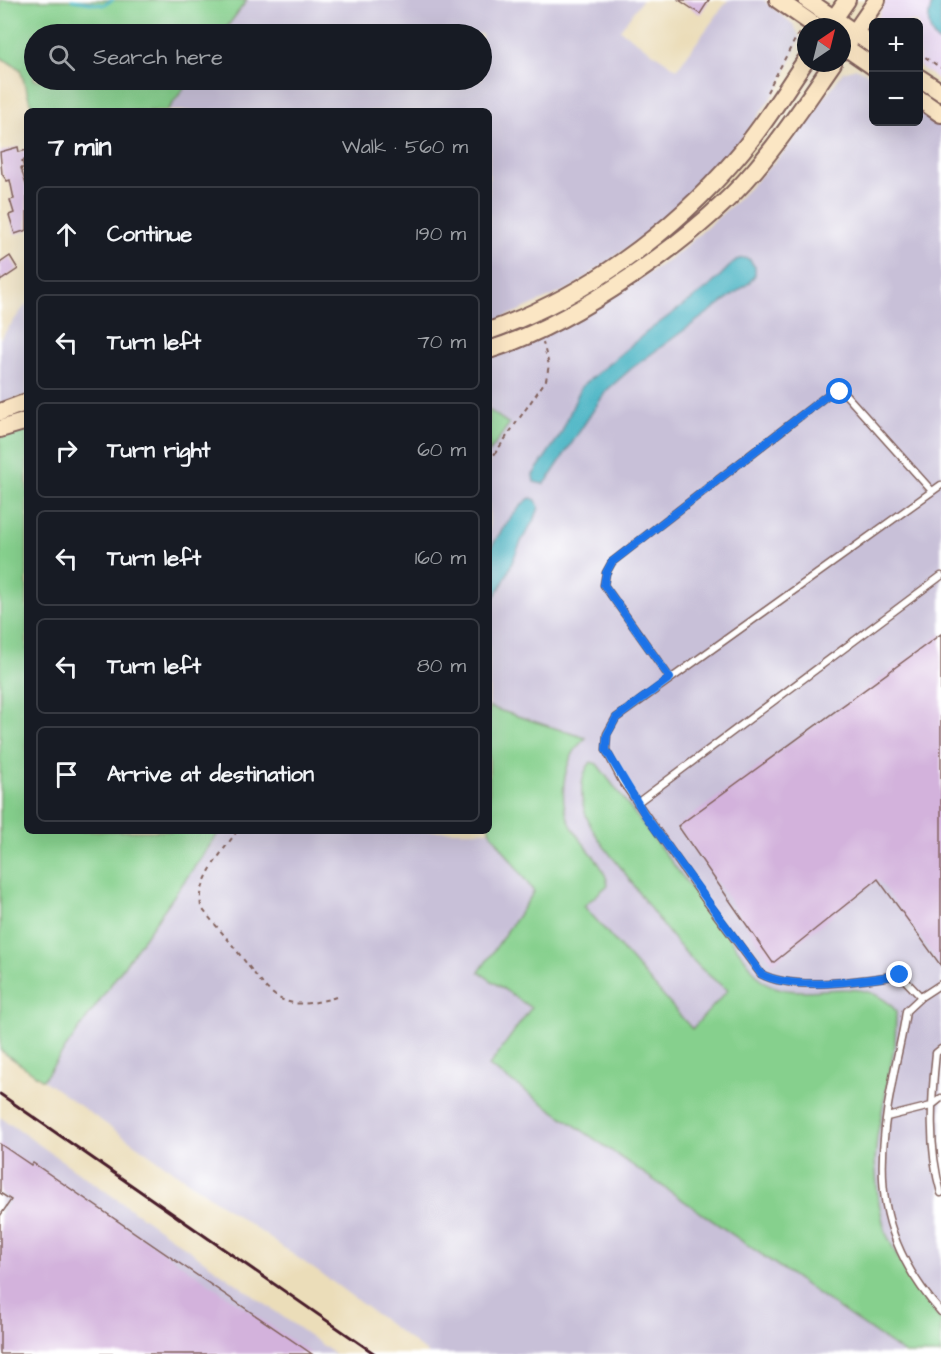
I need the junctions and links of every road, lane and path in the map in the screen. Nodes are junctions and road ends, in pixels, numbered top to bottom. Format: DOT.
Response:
graph roads {
  1 [pos="778,0"];
  2 [pos="807,0"];
  3 [pos="847,0"];
  4 [pos="877,0"];
  5 [pos="804,18"];
  6 [pos="827,18"];
  7 [pos="835,18"];
  8 [pos="851,31"];
  9 [pos="855,33"];
  10 [pos="797,36"];
  11 [pos="851,38"];
  12 [pos="869,43"];
  13 [pos="851,53"];
  14 [pos="923,55"];
  15 [pos="869,64"];
  16 [pos="941,68"];
  17 [pos="798,72"];
  18 [pos="826,72"];
  19 [pos="923,80"];
  20 [pos="941,92"];
  21 [pos="765,95"];
  22 [pos="923,101"];
  23 [pos="941,114"];
  24 [pos="538,329"];
  25 [pos="492,330"];
  26 [pos="492,349"];
  27 [pos="24,403"];
  28 [pos="0,412"];
  29 [pos="24,422"];
  30 [pos="0,429"];
  31 [pos="492,458"];
  32 [pos="941,485"];
  33 [pos="932,491"];
  34 [pos="941,576"];
  35 [pos="670,678"];
  36 [pos="637,803"];
  37 [pos="235,834"];
  38 [pos="941,984"];
  39 [pos="336,997"];
  40 [pos="921,997"];
  41 [pos="941,1049"];
  42 [pos="941,1098"];
  43 [pos="931,1106"];
  44 [pos="886,1117"];
  45 [pos="941,1131"];
  46 [pos="932,1137"];
  47 [pos="938,1173"];
  48 [pos="941,1193"];
  49 [pos="941,1311"];
  1 -- 5 [label="main road"];
  2 -- 6 [label="main road"];
  3 -- 7 [label="main road"];
  4 -- 9 [label="main road"];
  8 -- 9 [label="main road"];
  9 -- 11 [label="main road"];
  9 -- 12 [label="main road"];
  10 -- 21 [label="path"];
  13 -- 15 [label="main road"];
  14 -- 16 [label="path"];
  17 -- 25 [label="main road"];
  18 -- 24 [label="main road"];
  19 -- 20 [label="main road"];
  22 -- 23 [label="main road"];
  24 -- 26 [label="main road"];
  24 -- 31 [label="path"];
  27 -- 28 [label="main road"];
  29 -- 30 [label="main road"];
  32 -- 33 [label="lane"];
  33 -- 35 [label="lane"];
  33 -- 35 [label="lane"];
  34 -- 36 [label="lane"];
  35 -- 36 [label="lane"];
  36 -- 40 [label="lane"];
  37 -- 39 [label="path"];
  38 -- 40 [label="lane"];
  40 -- 44 [label="lane"];
  41 -- 43 [label="lane"];
  42 -- 43 [label="lane"];
  43 -- 44 [label="lane"];
  43 -- 46 [label="lane"];
  44 -- 49 [label="lane"];
  45 -- 46 [label="lane"];
  46 -- 47 [label="lane"];
  47 -- 48 [label="lane"];
}
